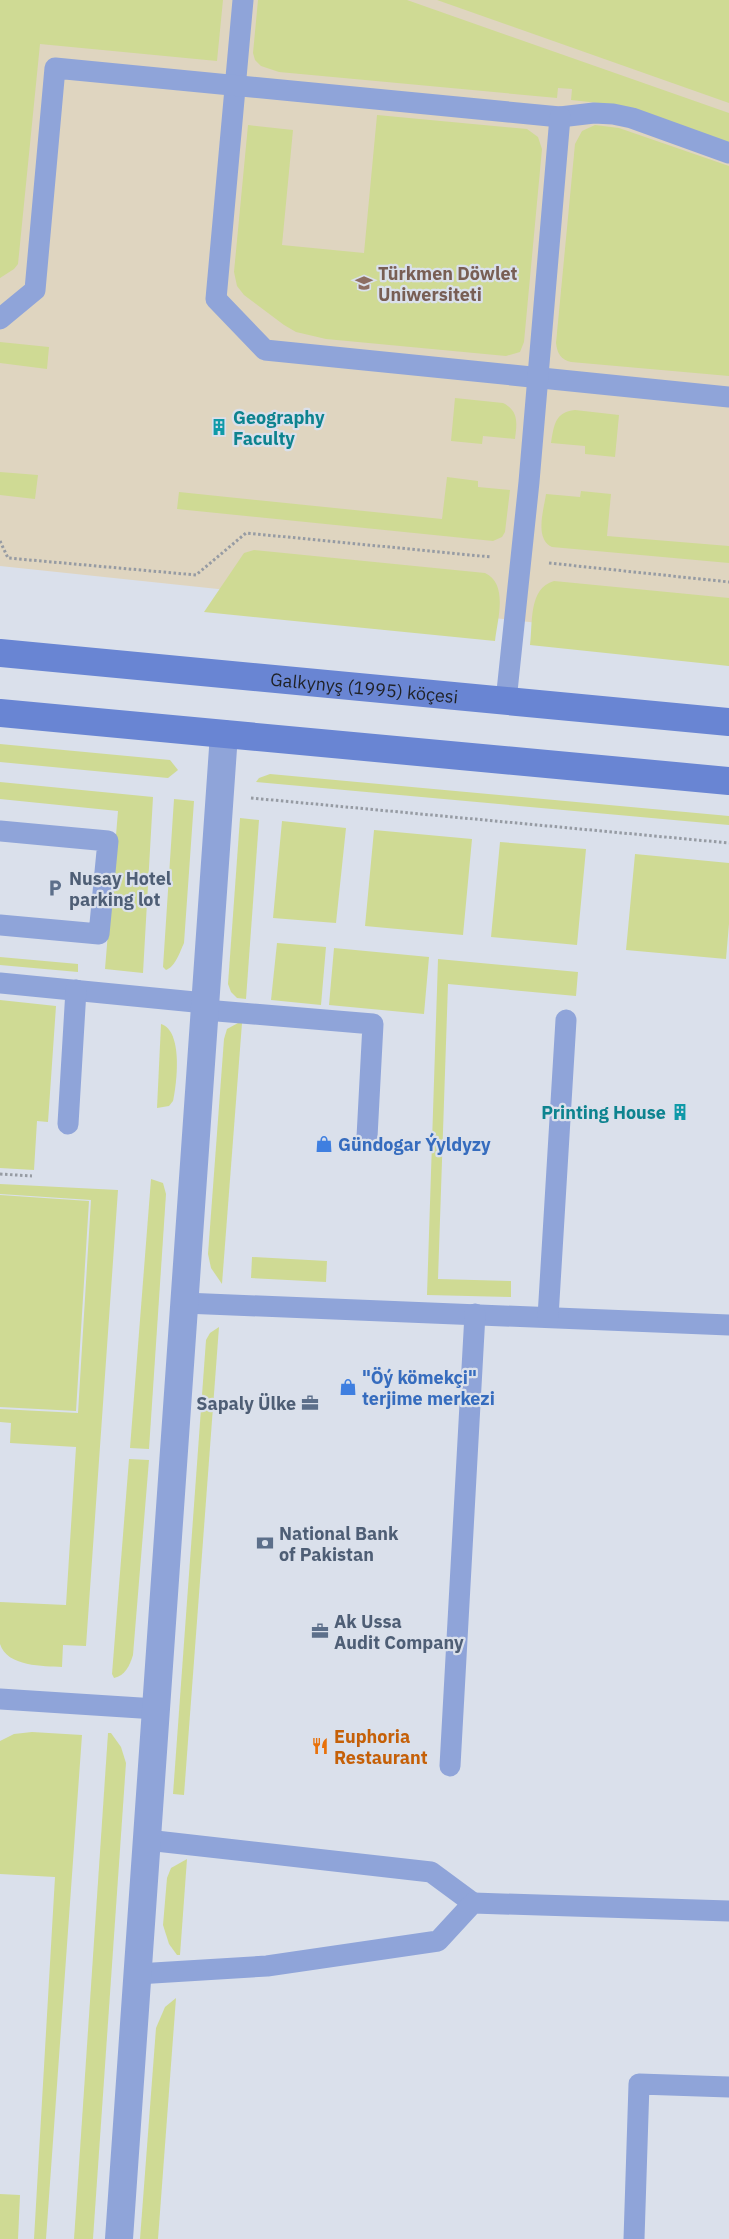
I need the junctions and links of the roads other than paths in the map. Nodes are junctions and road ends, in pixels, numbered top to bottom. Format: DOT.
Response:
graph roads {
  1 [pos="243,0"];
  2 [pos="236,86"];
  3 [pos="560,117"];
  4 [pos="729,153"];
  5 [pos="0,319"];
  6 [pos="537,378"];
  7 [pos="729,397"];
  8 [pos="0,653"];
  9 [pos="506,701"];
  10 [pos="0,713"];
  11 [pos="729,722"];
  12 [pos="224,734"];
  13 [pos="729,781"];
  14 [pos="0,831"];
  15 [pos="0,925"];
  16 [pos="0,983"];
  17 [pos="76,990"];
  18 [pos="205,1006"];
  19 [pos="566,1020"];
  20 [pos="68,1124"];
  21 [pos="367,1137"];
  22 [pos="184,1303"];
  23 [pos="476,1314"];
  24 [pos="548,1317"];
  25 [pos="729,1326"];
  26 [pos="0,1699"];
  27 [pos="156,1709"];
  28 [pos="450,1766"];
  29 [pos="147,1840"];
  30 [pos="473,1903"];
  31 [pos="729,1911"];
  32 [pos="138,1974"];
  33 [pos="729,2087"];
  34 [pos="119,2239"];
  35 [pos="634,2239"];
  1 -- 2 [label="lane"];
  2 -- 3 [label="lane"];
  2 -- 5 [label="lane"];
  2 -- 6 [label="lane"];
  3 -- 4 [label="lane"];
  3 -- 6 [label="lane"];
  6 -- 7 [label="lane"];
  6 -- 9 [label="lane"];
  8 -- 9 [label="main road, Galkynyş (1995) köçesi"];
  9 -- 11 [label="main road, Galkynyş (1995) köçesi"];
  10 -- 12 [label="main road"];
  12 -- 13 [label="main road"];
  12 -- 18 [label="street"];
  14 -- 15 [label="lane"];
  16 -- 17 [label="lane"];
  17 -- 18 [label="lane"];
  17 -- 20 [label="lane"];
  18 -- 21 [label="lane"];
  18 -- 22 [label="street"];
  19 -- 24 [label="lane"];
  22 -- 23 [label="lane"];
  22 -- 27 [label="street"];
  23 -- 24 [label="lane"];
  23 -- 28 [label="lane"];
  24 -- 25 [label="lane"];
  26 -- 27 [label="lane"];
  27 -- 29 [label="street"];
  29 -- 30 [label="lane"];
  29 -- 32 [label="street"];
  30 -- 31 [label="lane"];
  30 -- 32 [label="lane"];
  32 -- 34 [label="street"];
  33 -- 35 [label="lane"];
}
